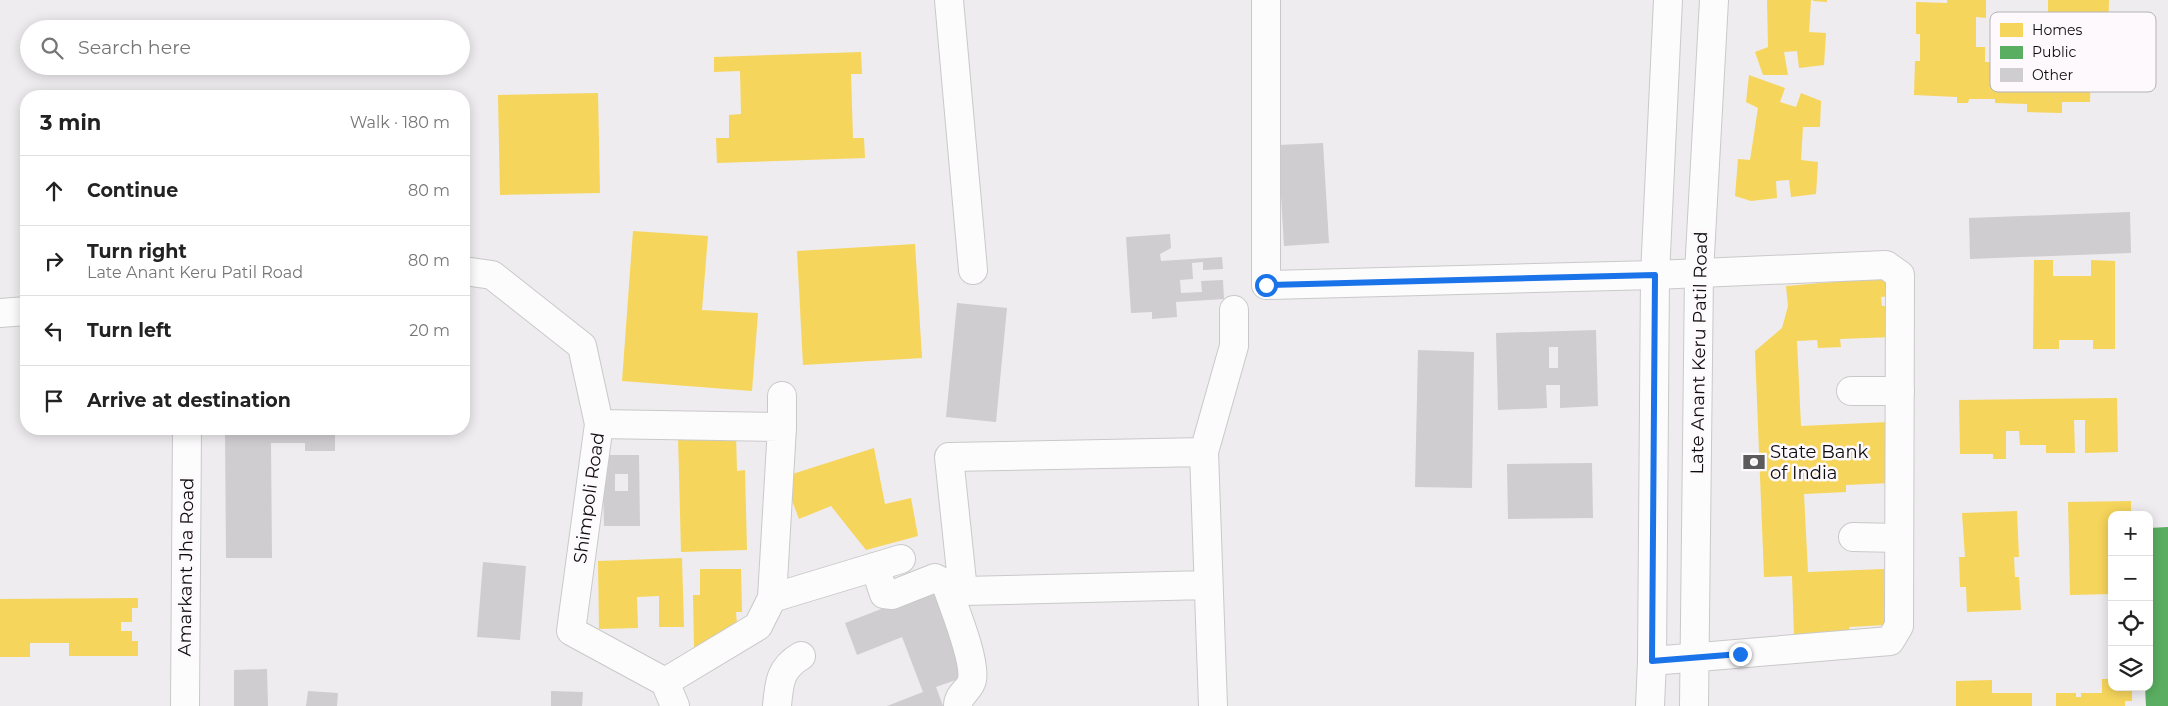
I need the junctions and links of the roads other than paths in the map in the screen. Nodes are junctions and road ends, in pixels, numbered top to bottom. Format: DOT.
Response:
graph roads {
  1 [pos="949,0"];
  2 [pos="1266,0"];
  3 [pos="1668,0"];
  4 [pos="1714,0"];
  5 [pos="974,270"];
  6 [pos="470,272"];
  7 [pos="1700,273"];
  8 [pos="1655,275"];
  9 [pos="1234,310"];
  10 [pos="20,311"];
  11 [pos="0,313"];
  12 [pos="1851,391"];
  13 [pos="1900,391"];
  14 [pos="782,396"];
  15 [pos="599,424"];
  16 [pos="782,427"];
  17 [pos="187,435"];
  18 [pos="1204,452"];
  19 [pos="1853,537"];
  20 [pos="1899,538"];
  21 [pos="900,559"];
  22 [pos="875,567"];
  23 [pos="1207,585"];
  24 [pos="772,598"];
  25 [pos="801,656"];
  26 [pos="1694,658"];
  27 [pos="1652,661"];
  28 [pos="670,694"];
  29 [pos="185,706"];
  30 [pos="777,706"];
  31 [pos="958,706"];
  32 [pos="1213,706"];
  33 [pos="1650,706"];
  34 [pos="1694,706"];
  1 -- 5 [label="street"];
  2 -- 8 [label="street"];
  3 -- 8 [label="street"];
  4 -- 7 [label="street, Late Anant Keru Patil Road"];
  6 -- 15 [label="street, Shimpoli Road"];
  7 -- 8 [label="street"];
  7 -- 13 [label="street"];
  7 -- 26 [label="street, Late Anant Keru Patil Road"];
  8 -- 27 [label="street"];
  9 -- 18 [label="street"];
  10 -- 11 [label="street"];
  12 -- 13 [label="street"];
  13 -- 20 [label="street"];
  14 -- 16 [label="street"];
  15 -- 16 [label="street"];
  15 -- 28 [label="street, Shimpoli Road"];
  16 -- 24 [label="street"];
  17 -- 29 [label="street, Amarkant Jha Road"];
  18 -- 23 [label="street"];
  18 -- 23 [label="street"];
  19 -- 20 [label="street"];
  20 -- 26 [label="street"];
  21 -- 22 [label="street"];
  22 -- 24 [label="street"];
  22 -- 31 [label="street"];
  23 -- 32 [label="street"];
  24 -- 28 [label="street"];
  25 -- 30 [label="street"];
  26 -- 27 [label="street"];
  26 -- 34 [label="street, Late Anant Keru Patil Road"];
  27 -- 33 [label="street"];
}
